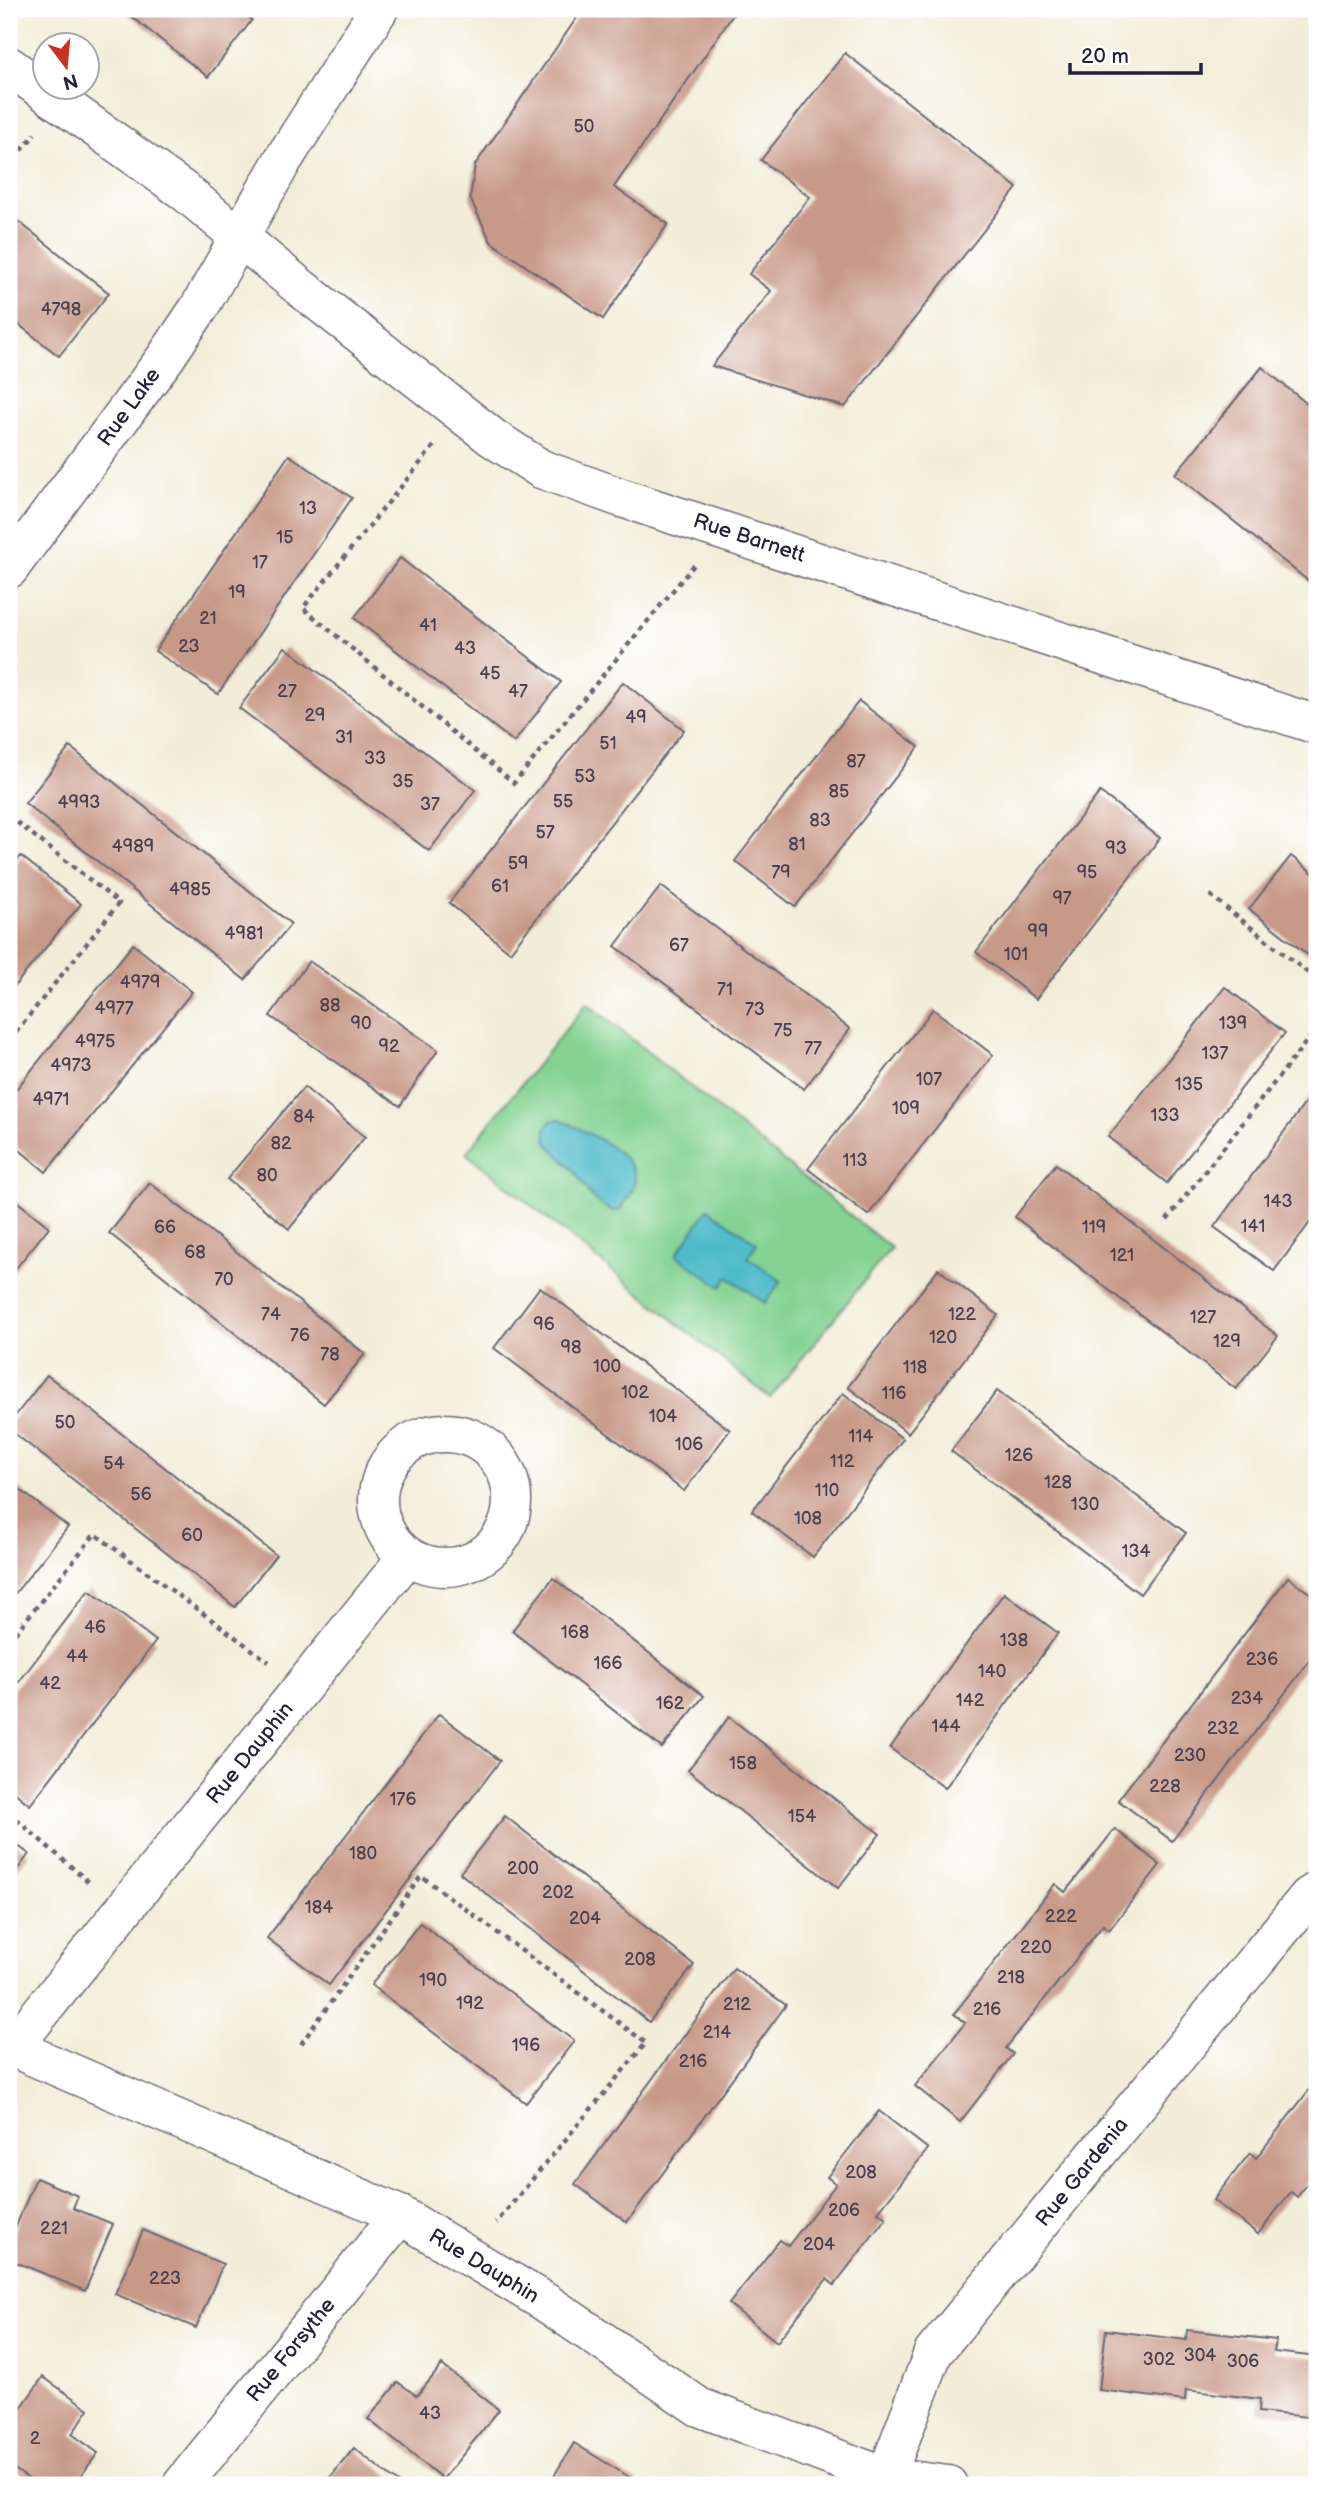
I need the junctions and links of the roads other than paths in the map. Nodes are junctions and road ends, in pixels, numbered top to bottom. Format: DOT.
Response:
graph roads {
  1 [pos="379,9"];
  2 [pos="9,66"];
  3 [pos="240,238"];
  4 [pos="9,569"];
  5 [pos="1317,725"];
  6 [pos="407,1557"];
  7 [pos="1317,1891"];
  8 [pos="11,2047"];
  9 [pos="400,2215"];
  10 [pos="886,2477"];
  11 [pos="182,2485"];
  12 [pos="948,2485"];
  1 -- 3 [label="street, Rue Lake"];
  2 -- 3 [label="street"];
  3 -- 4 [label="street, Rue Lake"];
  3 -- 5 [label="street, Rue Barnett"];
  6 -- 8 [label="street, Rue Dauphin"];
  7 -- 10 [label="street, Rue Gardenia"];
  8 -- 9 [label="street, Rue Dauphin"];
  9 -- 10 [label="street, Rue Dauphin"];
  9 -- 11 [label="street, Rue Forsythe"];
  10 -- 12 [label="street, Rue Dauphin"];
}
